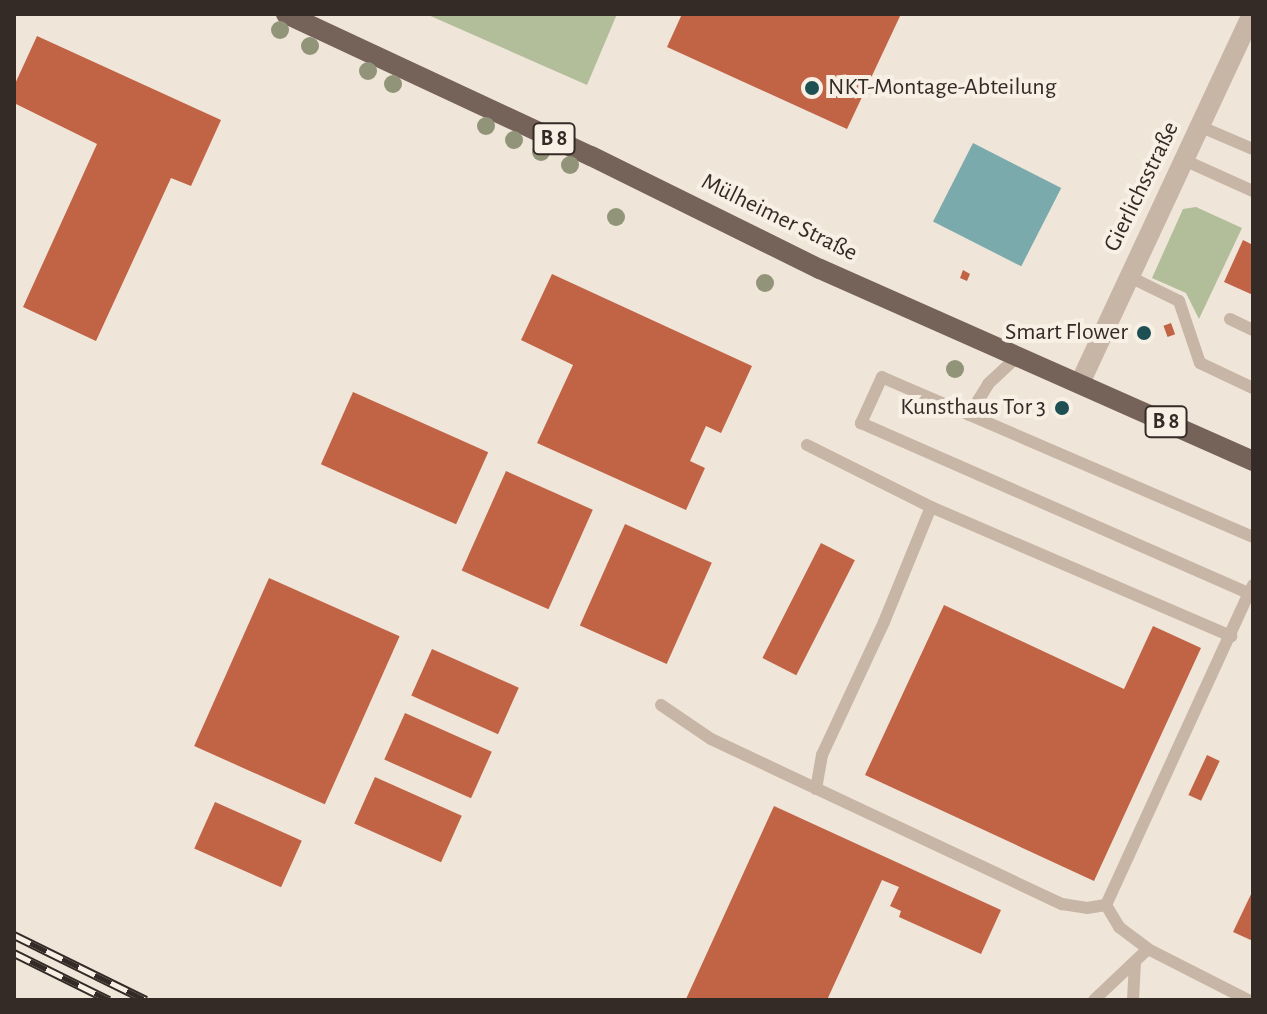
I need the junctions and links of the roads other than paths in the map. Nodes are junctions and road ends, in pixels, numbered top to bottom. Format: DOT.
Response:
graph roads {
  1 [pos="286,14"];
  2 [pos="1252,14"];
  3 [pos="1199,126"];
  4 [pos="1253,149"];
  5 [pos="1184,160"];
  6 [pos="1253,191"];
  7 [pos="1128,276"];
  8 [pos="1230,319"];
  9 [pos="1253,330"];
  10 [pos="1018,356"];
  11 [pos="1080,383"];
  12 [pos="1253,388"];
  13 [pos="969,415"];
  14 [pos="807,445"];
  15 [pos="1253,461"];
  16 [pos="931,507"];
  17 [pos="1253,537"];
  18 [pos="1251,589"];
  19 [pos="1231,636"];
  20 [pos="661,705"];
  21 [pos="816,789"];
  22 [pos="1106,905"];
  23 [pos="1148,949"];
  24 [pos="1135,962"];
  25 [pos="1094,1000"];
  26 [pos="1133,1000"];
  27 [pos="1248,1000"];
  1 -- 10 [label="main road, Mülheimer Straße / B 8"];
  2 -- 3 [label="street, Gierlichsstraße"];
  3 -- 4 [label="lane"];
  3 -- 5 [label="street, Gierlichsstraße"];
  5 -- 6 [label="lane"];
  5 -- 7 [label="street, Gierlichsstraße"];
  7 -- 11 [label="street, Gierlichsstraße"];
  7 -- 12 [label="lane"];
  8 -- 9 [label="lane"];
  10 -- 11 [label="main road, Mülheimer Straße / B 8"];
  10 -- 13 [label="lane"];
  11 -- 15 [label="main road, Mülheimer Straße / B 8"];
  13 -- 17 [label="lane"];
  13 -- 18 [label="lane"];
  14 -- 16 [label="lane"];
  16 -- 19 [label="lane"];
  16 -- 21 [label="lane"];
  18 -- 19 [label="lane"];
  19 -- 22 [label="lane"];
  20 -- 21 [label="lane"];
  21 -- 22 [label="lane"];
  22 -- 23 [label="lane"];
  23 -- 24 [label="lane"];
  23 -- 27 [label="lane"];
  24 -- 25 [label="lane"];
  24 -- 26 [label="lane"];
}
